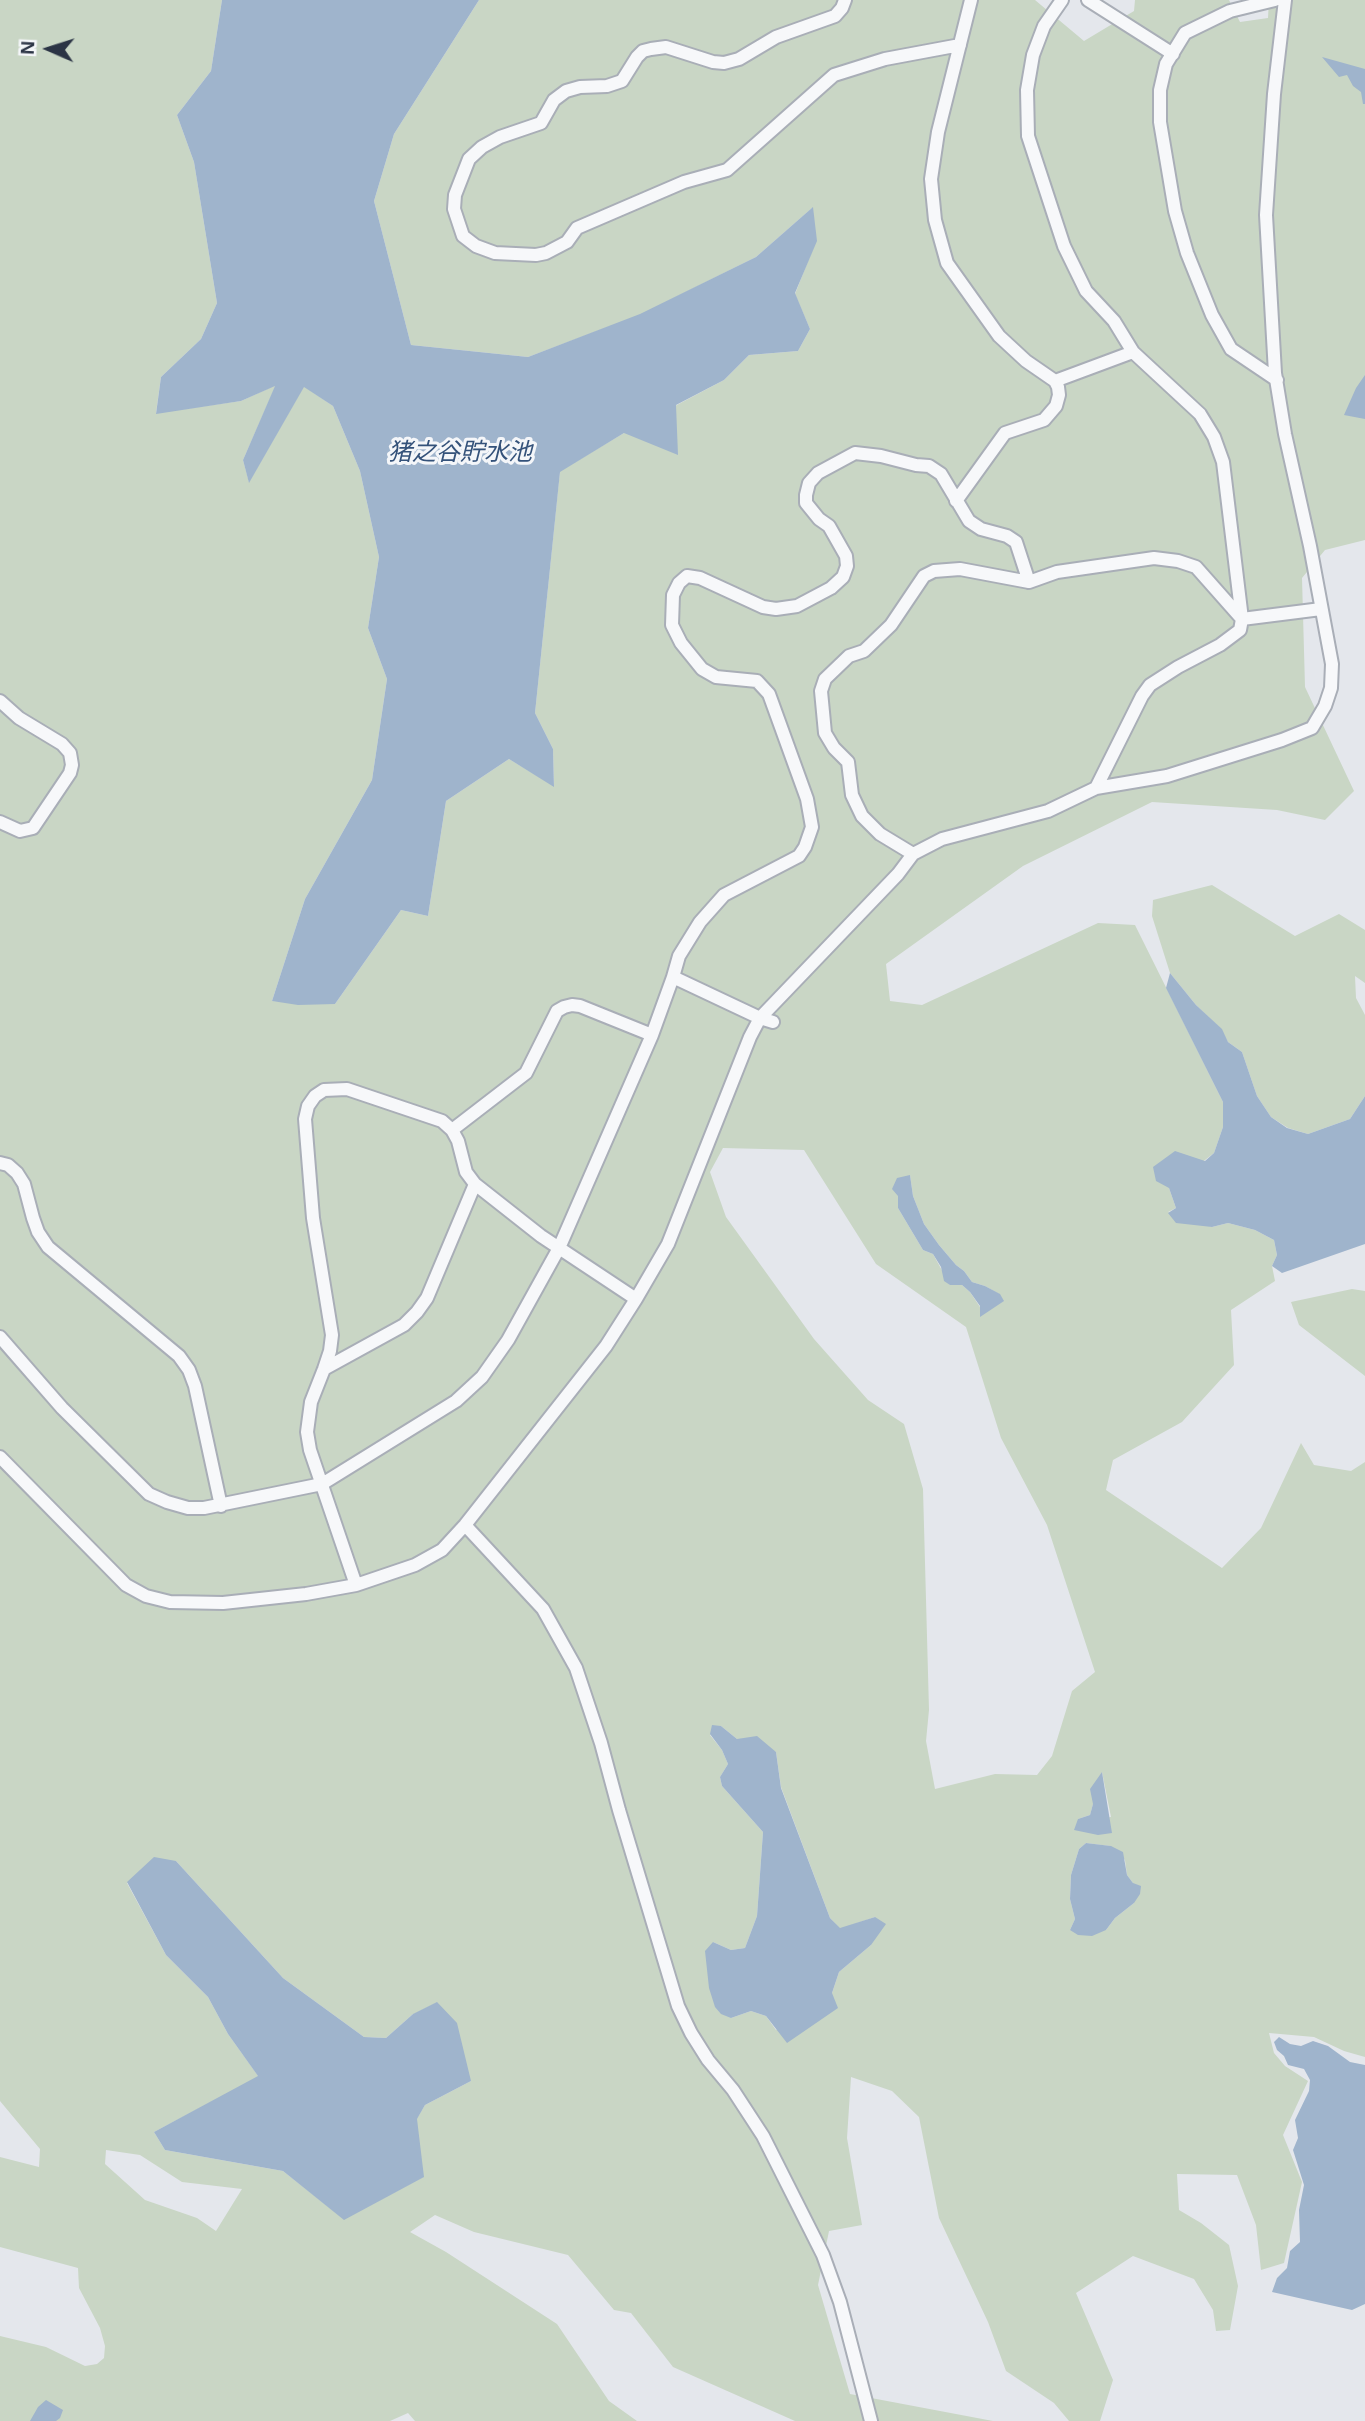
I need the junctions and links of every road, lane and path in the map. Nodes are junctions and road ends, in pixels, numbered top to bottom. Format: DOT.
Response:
graph roads {
  1 [pos="845,0"];
  2 [pos="971,0"];
  3 [pos="1062,0"];
  4 [pos="1088,0"];
  5 [pos="1275,0"];
  6 [pos="1285,0"];
  7 [pos="960,45"];
  8 [pos="1173,54"];
  9 [pos="1133,352"];
  10 [pos="1277,380"];
  11 [pos="1055,381"];
  12 [pos="956,501"];
  13 [pos="1029,582"];
  14 [pos="1321,609"];
  15 [pos="1242,619"];
  16 [pos="0,701"];
  17 [pos="1096,788"];
  18 [pos="0,822"];
  19 [pos="913,854"];
  20 [pos="673,977"];
  21 [pos="766,1020"];
  22 [pos="652,1035"];
  23 [pos="452,1130"];
  24 [pos="0,1163"];
  25 [pos="475,1184"];
  26 [pos="559,1248"];
  27 [pos="636,1299"];
  28 [pos="0,1338"];
  29 [pos="324,1369"];
  30 [pos="0,1457"];
  31 [pos="322,1484"];
  32 [pos="221,1506"];
  33 [pos="465,1525"];
  34 [pos="356,1585"];
  35 [pos="871,2421"];
  1 -- 7 [label="street"];
  2 -- 7 [label="street"];
  3 -- 9 [label="street"];
  4 -- 8 [label="street"];
  5 -- 8 [label="street"];
  6 -- 10 [label="street"];
  7 -- 11 [label="street"];
  8 -- 10 [label="street"];
  9 -- 11 [label="street"];
  9 -- 15 [label="street"];
  10 -- 14 [label="street"];
  11 -- 12 [label="street"];
  12 -- 13 [label="street"];
  12 -- 20 [label="street"];
  13 -- 15 [label="street"];
  13 -- 19 [label="street"];
  14 -- 15 [label="street"];
  14 -- 17 [label="street"];
  15 -- 17 [label="street"];
  16 -- 18 [label="street"];
  17 -- 19 [label="street"];
  19 -- 21 [label="street"];
  20 -- 21 [label="street"];
  20 -- 22 [label="street"];
  21 -- 27 [label="street"];
  22 -- 23 [label="street"];
  22 -- 26 [label="street"];
  23 -- 25 [label="street"];
  23 -- 29 [label="street"];
  24 -- 32 [label="street"];
  25 -- 26 [label="street"];
  25 -- 29 [label="street"];
  26 -- 27 [label="street"];
  26 -- 31 [label="street"];
  27 -- 33 [label="street"];
  28 -- 32 [label="street"];
  29 -- 31 [label="street"];
  30 -- 34 [label="street"];
  31 -- 32 [label="street"];
  31 -- 34 [label="street"];
  33 -- 34 [label="street"];
  33 -- 35 [label="street"];
}
